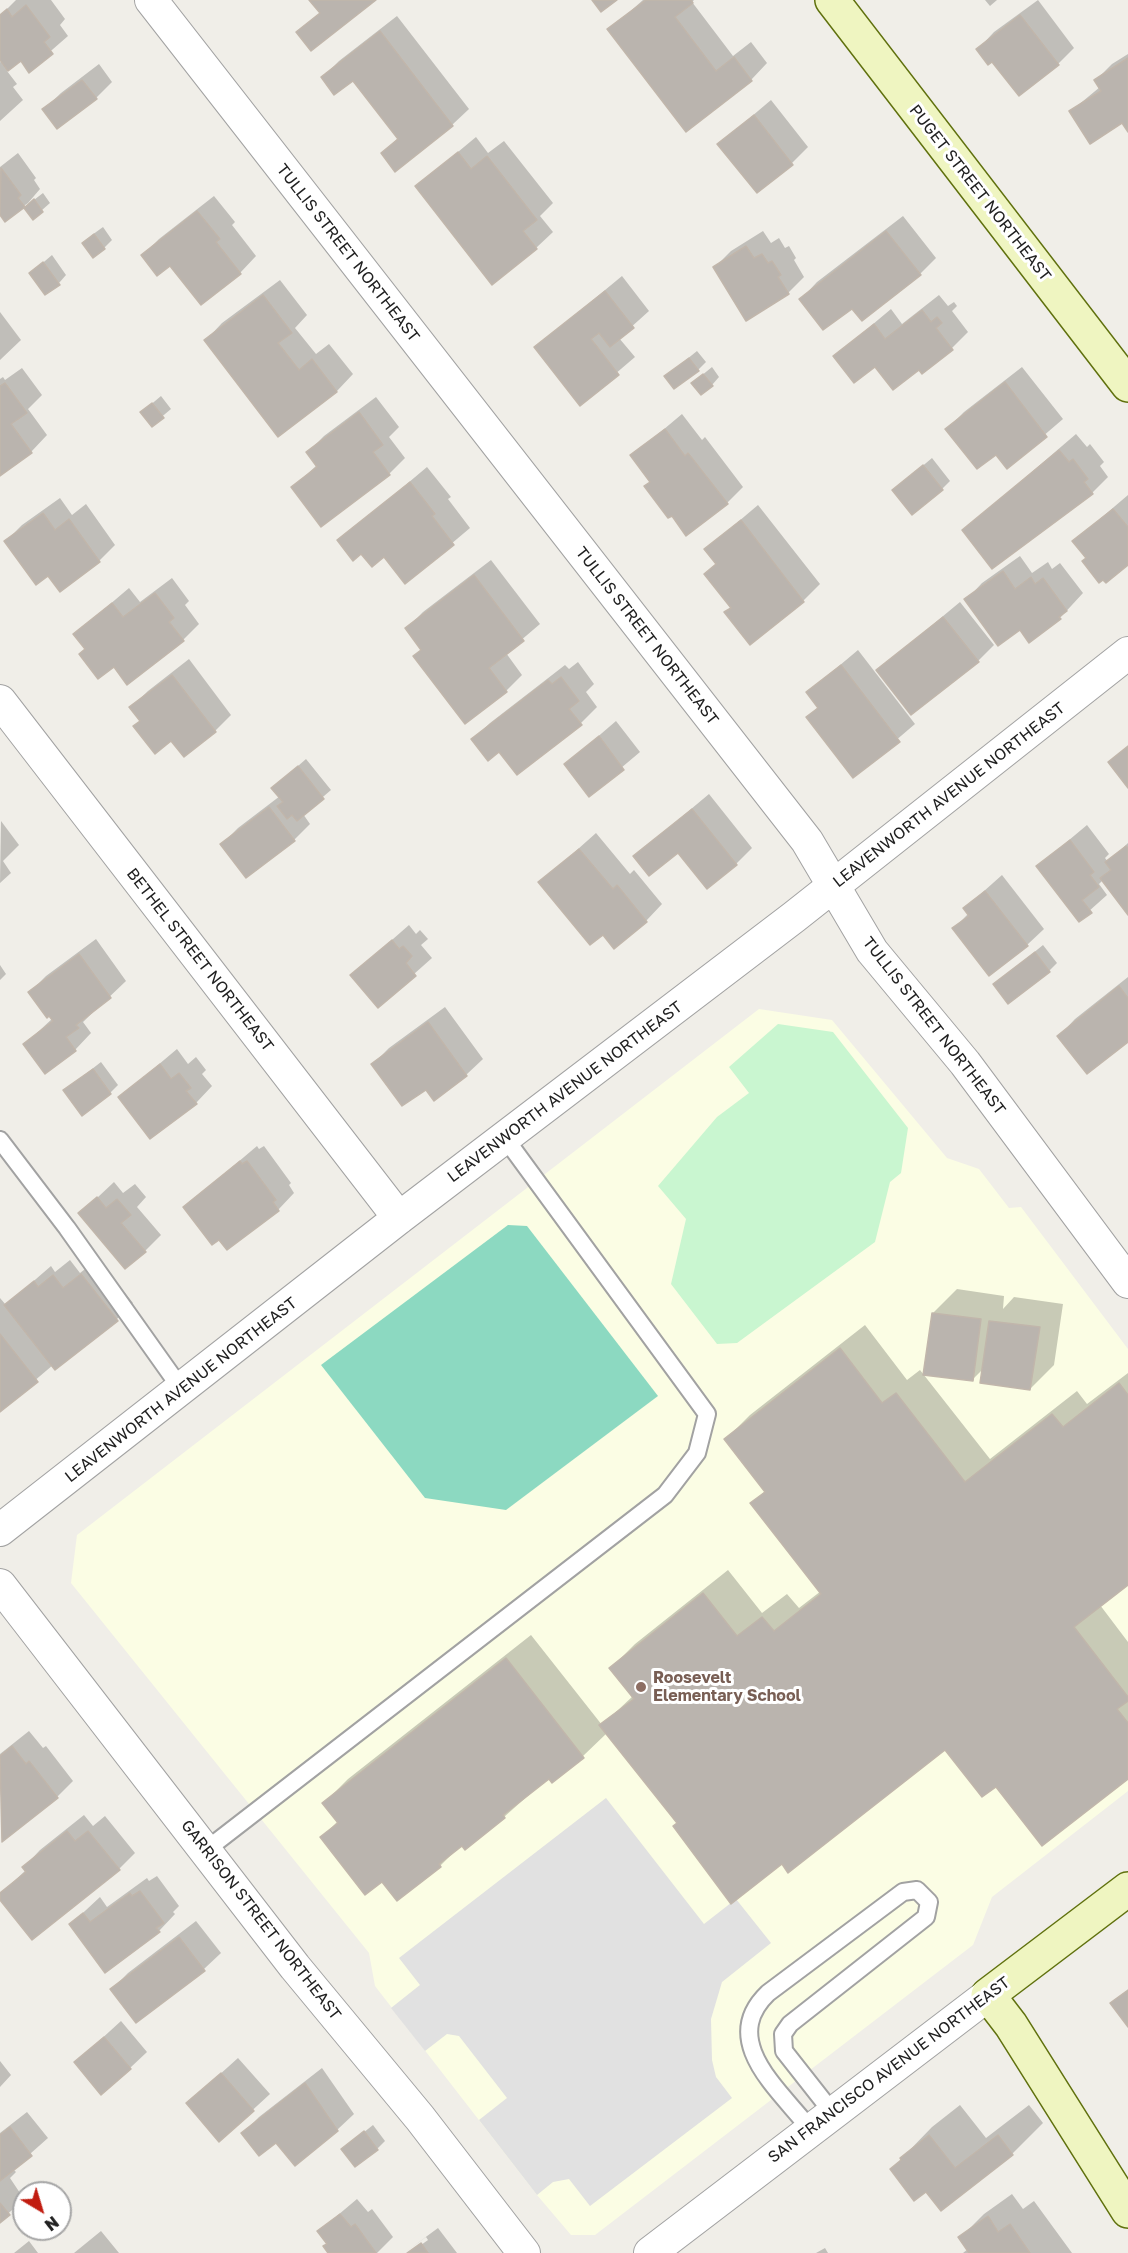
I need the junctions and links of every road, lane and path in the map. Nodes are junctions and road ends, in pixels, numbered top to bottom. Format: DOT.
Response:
graph roads {
  1 [pos="151,0"];
  2 [pos="832,0"];
  3 [pos="1128,386"];
  4 [pos="1128,653"];
  5 [pos="0,701"];
  6 [pos="835,885"];
  7 [pos="505,1138"];
  8 [pos="0,1140"];
  9 [pos="399,1218"];
  10 [pos="1128,1281"];
  11 [pos="182,1390"];
  12 [pos="0,1530"];
  13 [pos="0,1585"];
  14 [pos="206,1850"];
  15 [pos="1128,1889"];
  16 [pos="988,1995"];
  17 [pos="821,2121"];
  18 [pos="1128,2211"];
  19 [pos="524,2253"];
  20 [pos="650,2253"];
  1 -- 6 [label="street, TULLIS STREET NORTHEAST"];
  2 -- 3 [label="street, PUGET STREET NORTHEAST"];
  4 -- 6 [label="street, LEAVENWORTH AVENUE NORTHEAST"];
  5 -- 9 [label="street, BETHEL STREET NORTHEAST"];
  6 -- 7 [label="street, LEAVENWORTH AVENUE NORTHEAST"];
  6 -- 10 [label="street, TULLIS STREET NORTHEAST"];
  7 -- 9 [label="street, LEAVENWORTH AVENUE NORTHEAST"];
  7 -- 14 [label="lane"];
  8 -- 11 [label="lane"];
  9 -- 11 [label="street, LEAVENWORTH AVENUE NORTHEAST"];
  11 -- 12 [label="street, LEAVENWORTH AVENUE NORTHEAST"];
  13 -- 14 [label="street, GARRISON STREET NORTHEAST"];
  14 -- 19 [label="street, GARRISON STREET NORTHEAST"];
  15 -- 16 [label="street, SAN FRANCISCO AVENUE NORTHEAST"];
  16 -- 17 [label="street, SAN FRANCISCO AVENUE NORTHEAST"];
  16 -- 18 [label="street"];
  17 -- 17 [label="lane"];
  17 -- 20 [label="street, SAN FRANCISCO AVENUE NORTHEAST"];
}
